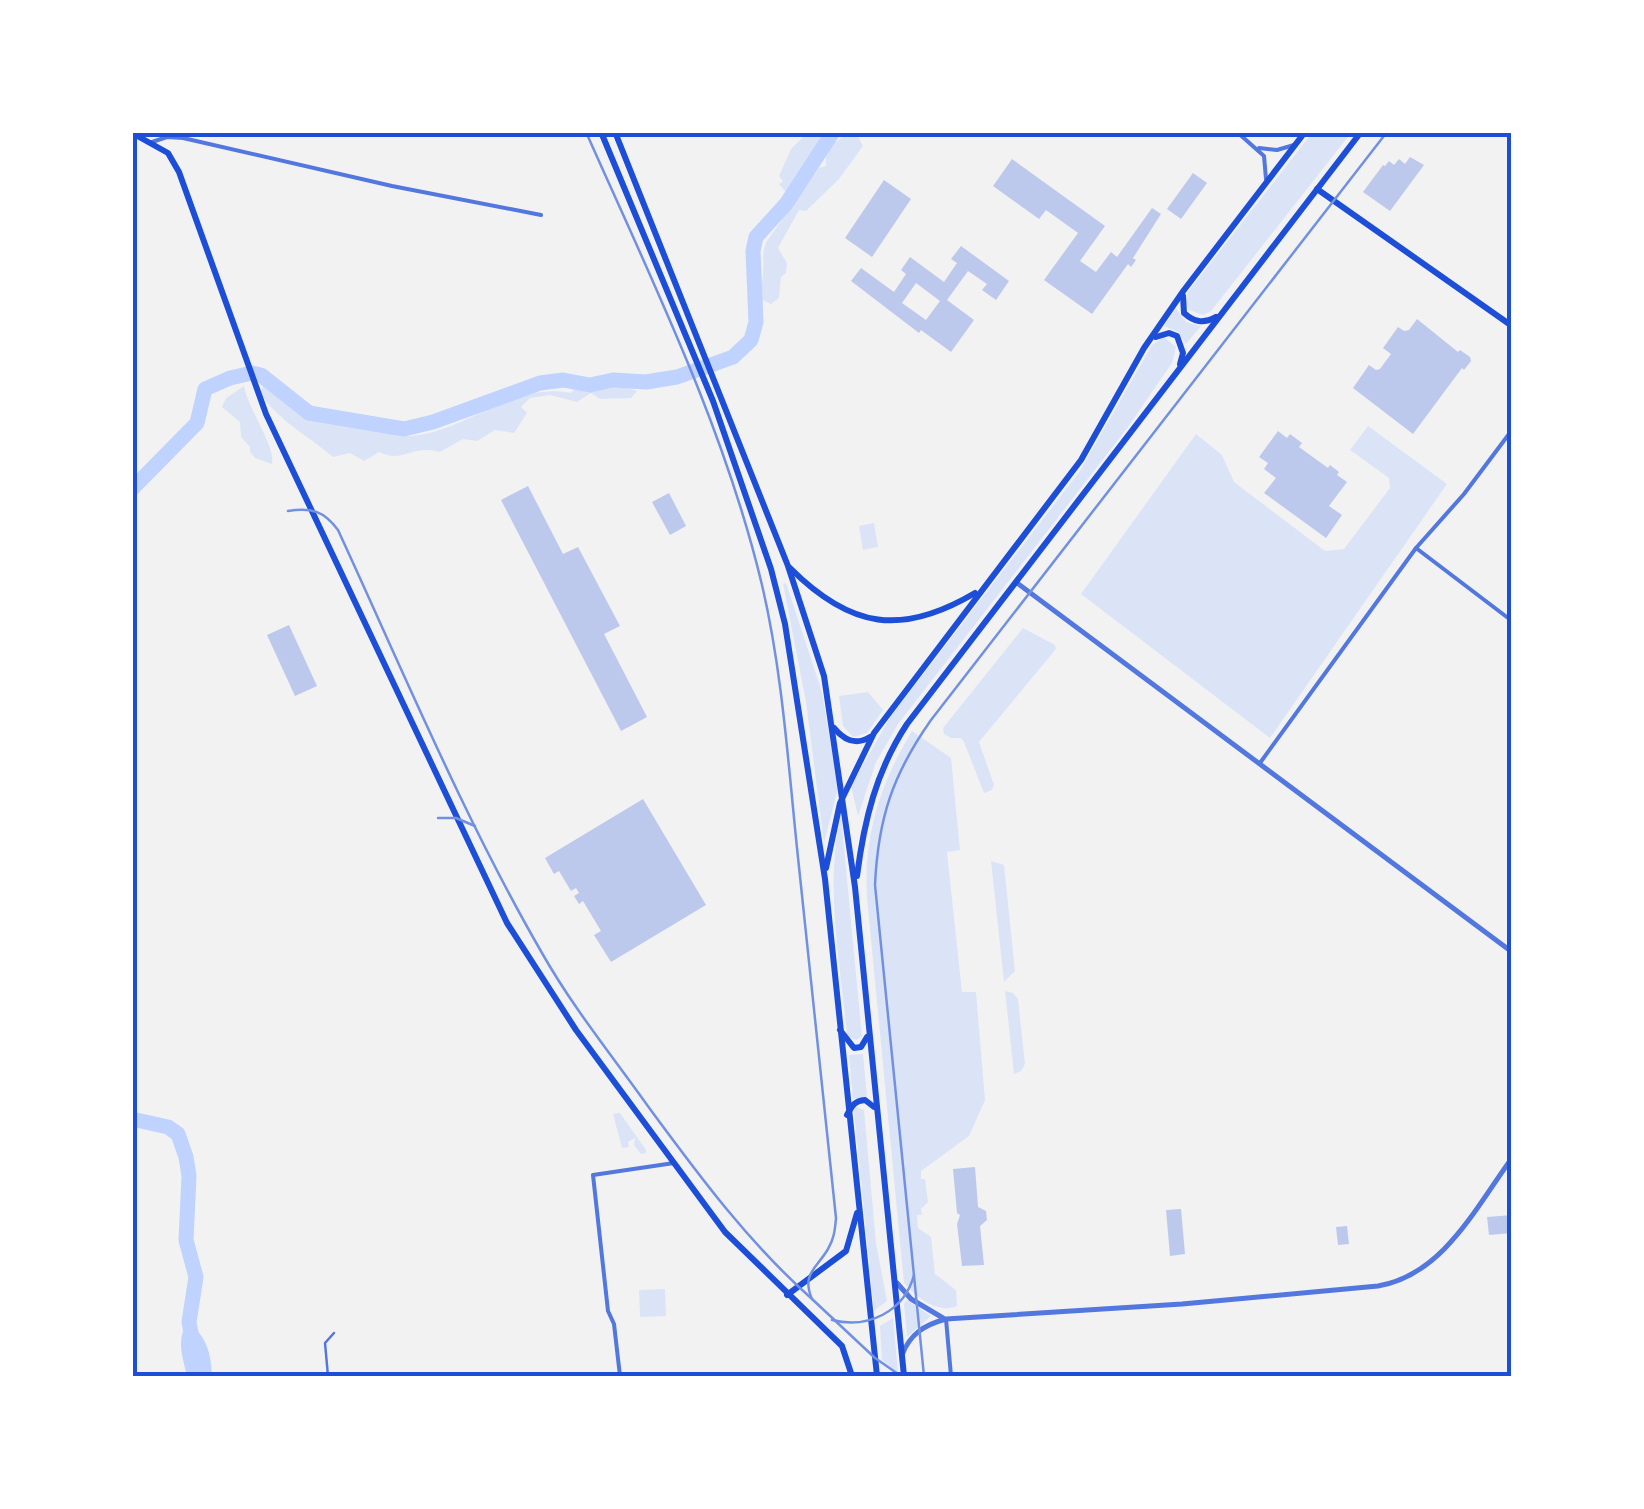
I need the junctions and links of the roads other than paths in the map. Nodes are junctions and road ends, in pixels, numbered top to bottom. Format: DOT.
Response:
graph roads {
  1 [pos="614,132"];
  2 [pos="1236,132"];
  3 [pos="1305,132"];
  4 [pos="1362,132"];
  5 [pos="133,133"];
  6 [pos="600,133"];
  7 [pos="152,142"];
  8 [pos="1298,143"];
  9 [pos="1258,148"];
  10 [pos="1266,184"];
  11 [pos="1317,189"];
  12 [pos="541,215"];
  13 [pos="1184,290"];
  14 [pos="1221,314"];
  15 [pos="1512,326"];
  16 [pos="1144,348"];
  17 [pos="1179,370"];
  18 [pos="718,400"];
  19 [pos="1512,430"];
  20 [pos="1416,548"];
  21 [pos="788,566"];
  22 [pos="1016,582"];
  23 [pos="980,590"];
  24 [pos="1512,621"];
  25 [pos="834,728"];
  26 [pos="874,733"];
  27 [pos="1260,764"];
  28 [pos="844,794"];
  29 [pos="825,880"];
  30 [pos="855,887"];
  31 [pos="1511,950"];
  32 [pos="839,1028"];
  33 [pos="869,1028"];
  34 [pos="878,1113"];
  35 [pos="848,1115"];
  36 [pos="1512,1158"];
  37 [pos="674,1163"];
  38 [pos="858,1213"];
  39 [pos="894,1279"];
  40 [pos="786,1295"];
  41 [pos="946,1320"];
  42 [pos="334,1334"];
  43 [pos="902,1358"];
  44 [pos="875,1374"];
  45 [pos="328,1376"];
  46 [pos="620,1376"];
  47 [pos="852,1376"];
  48 [pos="904,1376"];
  49 [pos="951,1376"];
  1 -- 18 [label="main road"];
  2 -- 9 [label="street"];
  3 -- 8 [label="main road"];
  4 -- 11 [label="main road"];
  5 -- 7 [label="main road"];
  6 -- 18 [label="main road"];
  7 -- 12 [label="street"];
  7 -- 37 [label="main road"];
  8 -- 9 [label="street"];
  8 -- 10 [label="main road"];
  9 -- 10 [label="street"];
  10 -- 13 [label="main road"];
  11 -- 14 [label="main road"];
  11 -- 15 [label="main road"];
  13 -- 14 [label="main road"];
  13 -- 16 [label="main road"];
  14 -- 17 [label="main road"];
  16 -- 17 [label="main road"];
  16 -- 23 [label="main road"];
  17 -- 22 [label="main road"];
  18 -- 21 [label="main road"];
  18 -- 29 [label="main road"];
  19 -- 20 [label="street"];
  20 -- 24 [label="street"];
  20 -- 27 [label="street"];
  21 -- 23 [label="main road"];
  21 -- 25 [label="main road"];
  22 -- 27 [label="street"];
  22 -- 30 [label="main road"];
  23 -- 26 [label="main road"];
  25 -- 26 [label="main road"];
  25 -- 28 [label="main road"];
  26 -- 28 [label="main road"];
  27 -- 31 [label="street"];
  28 -- 29 [label="main road"];
  28 -- 30 [label="main road"];
  29 -- 32 [label="main road"];
  30 -- 33 [label="main road"];
  32 -- 33 [label="main road"];
  32 -- 35 [label="main road"];
  33 -- 34 [label="main road"];
  34 -- 35 [label="main road"];
  34 -- 39 [label="main road"];
  35 -- 38 [label="main road"];
  36 -- 41 [label="street"];
  37 -- 40 [label="main road"];
  37 -- 46 [label="street"];
  38 -- 40 [label="main road"];
  38 -- 44 [label="main road"];
  39 -- 41 [label="street"];
  39 -- 43 [label="main road"];
  40 -- 47 [label="main road"];
  41 -- 43 [label="street"];
  41 -- 49 [label="street"];
  42 -- 45 [label="street"];
  43 -- 48 [label="main road"];
}
